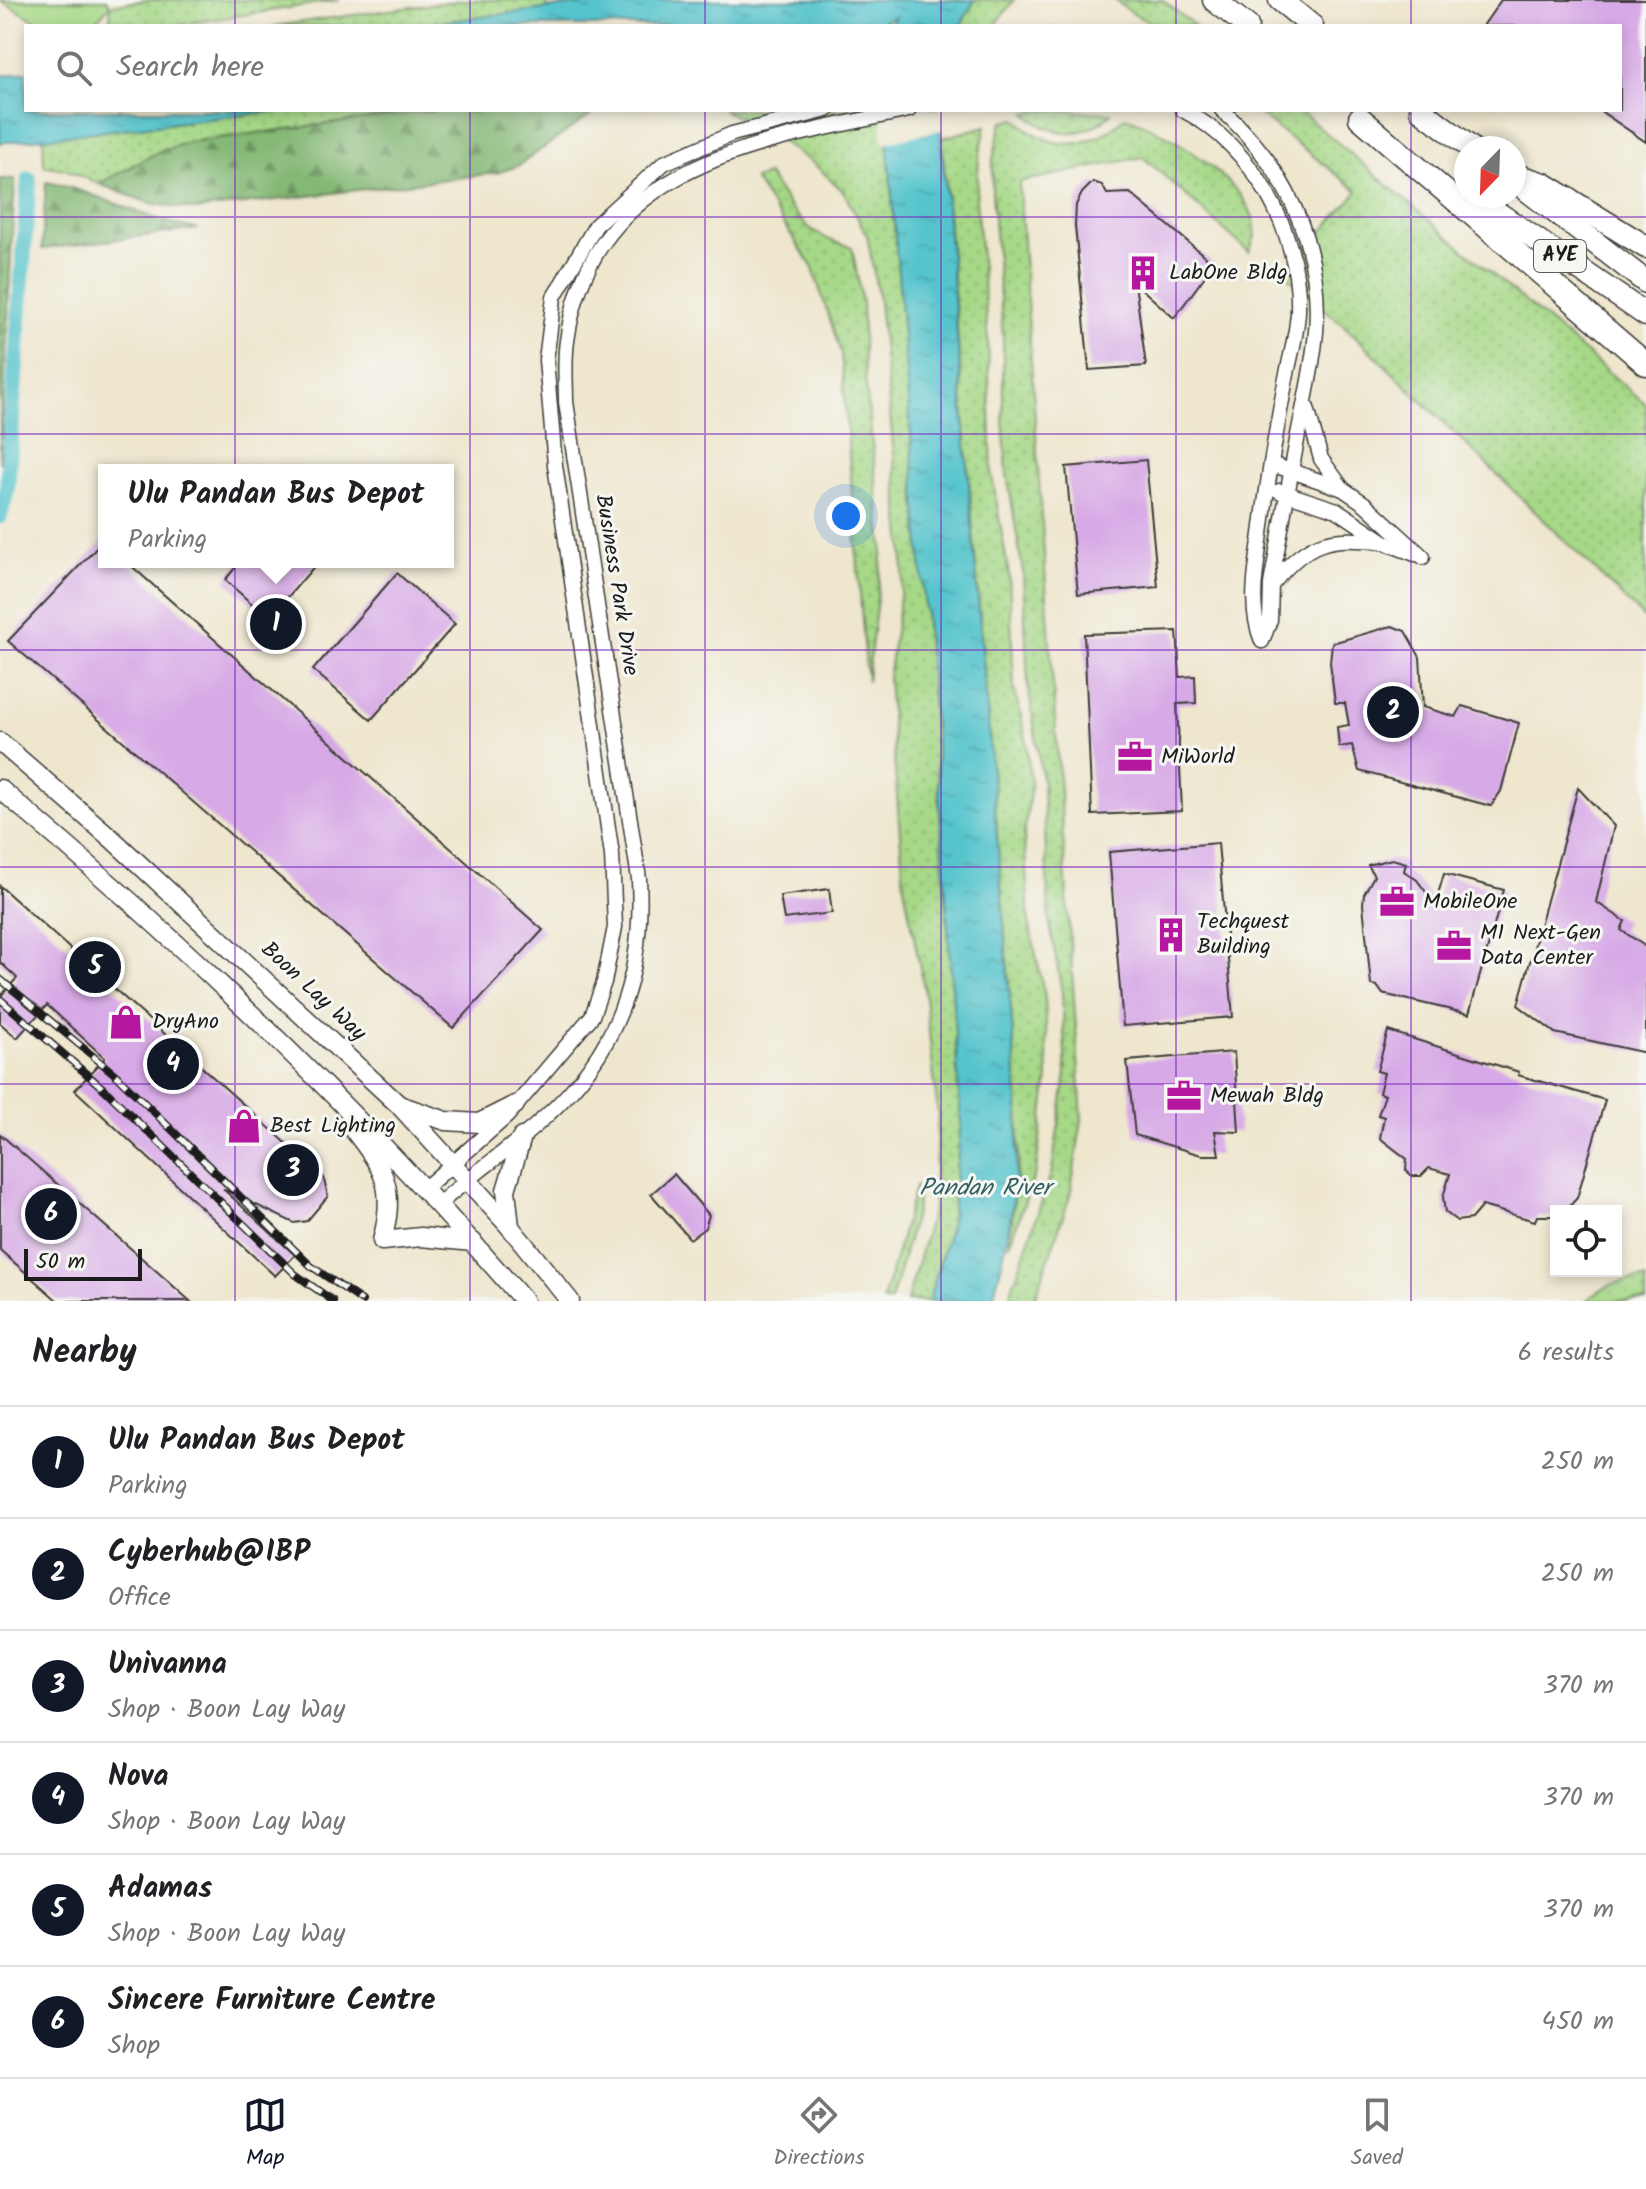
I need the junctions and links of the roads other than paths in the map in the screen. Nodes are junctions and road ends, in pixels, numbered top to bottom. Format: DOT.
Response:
graph roads {
  1 [pos="1214,0"];
  2 [pos="1280,0"];
  3 [pos="1244,24"];
  4 [pos="1310,24"];
  5 [pos="819,112"];
  6 [pos="900,112"];
  7 [pos="1186,112"];
  8 [pos="1224,112"];
  9 [pos="1424,112"];
  10 [pos="1355,114"];
  11 [pos="1455,136"];
  12 [pos="1526,180"];
  13 [pos="1454,183"];
  14 [pos="1526,187"];
  15 [pos="1490,208"];
  16 [pos="1646,247"];
  17 [pos="1646,282"];
  18 [pos="1646,315"];
  19 [pos="1646,364"];
  20 [pos="1305,395"];
  21 [pos="1271,464"];
  22 [pos="1291,472"];
  23 [pos="1268,487"];
  24 [pos="1343,489"];
  25 [pos="1287,494"];
  26 [pos="1386,543"];
  27 [pos="1271,584"];
  28 [pos="0,742"];
  29 [pos="0,789"];
  30 [pos="314,1074"];
  31 [pos="399,1105"];
  32 [pos="515,1105"];
  33 [pos="522,1137"];
  34 [pos="453,1161"];
  35 [pos="468,1179"];
  36 [pos="425,1188"];
  37 [pos="439,1204"];
  38 [pos="510,1227"];
  39 [pos="473,1242"];
  40 [pos="524,1301"];
  41 [pos="570,1301"];
  1 -- 3 [label="highway"];
  2 -- 4 [label="highway"];
  5 -- 32 [label="street, Business Park Drive"];
  6 -- 33 [label="street, Business Park Drive"];
  7 -- 21 [label="street"];
  8 -- 20 [label="street"];
  9 -- 11 [label="highway"];
  10 -- 13 [label="highway"];
  10 -- 19 [label="highway"];
  12 -- 16 [label="highway"];
  14 -- 17 [label="highway, AYE"];
  15 -- 18 [label="highway, AYE"];
  20 -- 22 [label="street"];
  20 -- 24 [label="street"];
  21 -- 22 [label="street"];
  21 -- 23 [label="street"];
  22 -- 24 [label="street"];
  22 -- 25 [label="street"];
  23 -- 25 [label="street"];
  23 -- 27 [label="street"];
  24 -- 26 [label="street"];
  25 -- 26 [label="street"];
  25 -- 27 [label="street"];
  26 -- 27 [label="street"];
  28 -- 31 [label="main road, Boon Lay Way"];
  29 -- 30 [label="main road"];
  30 -- 36 [label="main road"];
  30 -- 39 [label="main road"];
  31 -- 32 [label="main road"];
  31 -- 34 [label="main road, Boon Lay Way"];
  32 -- 34 [label="street, Business Park Drive"];
  33 -- 35 [label="street, Business Park Drive"];
  33 -- 38 [label="main road"];
  34 -- 35 [label="main road, Boon Lay Way"];
  34 -- 36 [label="street, Business Park Drive"];
  35 -- 37 [label="street, Business Park Drive"];
  35 -- 38 [label="main road, Boon Lay Way"];
  36 -- 37 [label="main road"];
  37 -- 39 [label="main road"];
  38 -- 41 [label="main road, Boon Lay Way"];
  39 -- 40 [label="main road"];
}
